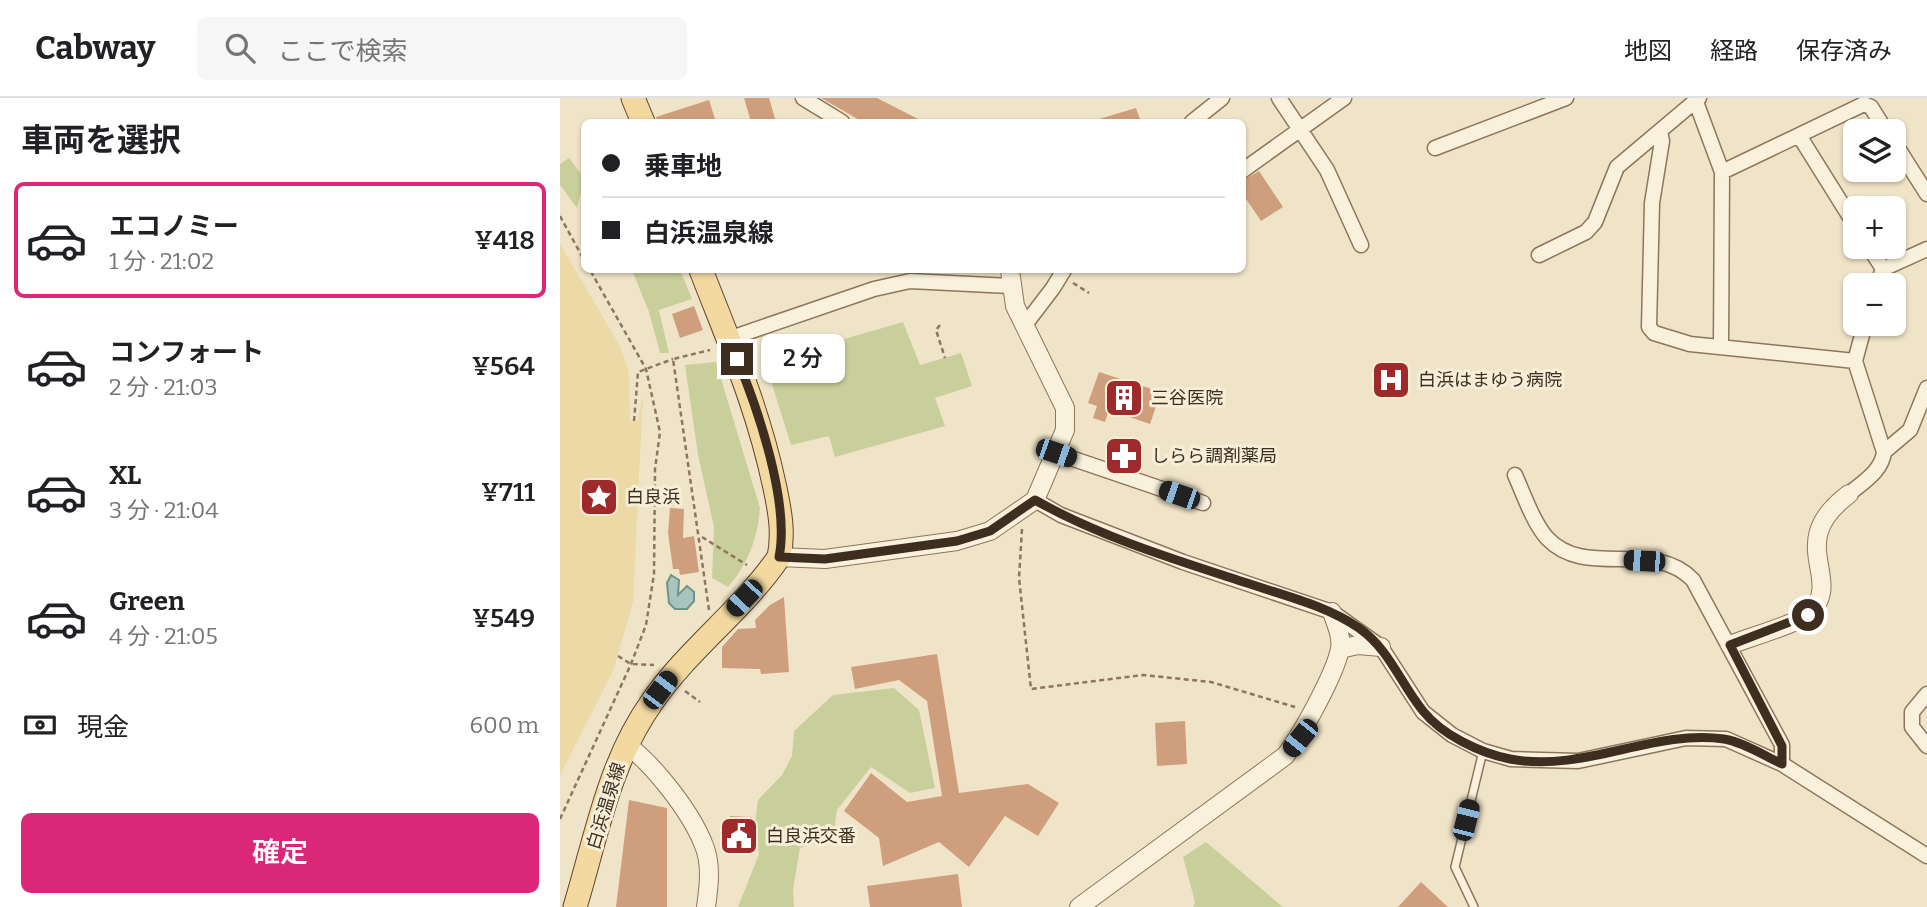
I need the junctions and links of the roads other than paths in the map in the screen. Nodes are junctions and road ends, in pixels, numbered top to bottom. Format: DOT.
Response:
graph roads {
  1 [pos="634,98"];
  2 [pos="803,98"];
  3 [pos="1222,98"];
  4 [pos="1279,98"];
  5 [pos="1344,98"];
  6 [pos="1566,98"];
  7 [pos="1698,100"];
  8 [pos="642,119"];
  9 [pos="837,119"];
  10 [pos="1196,119"];
  11 [pos="1878,119"];
  12 [pos="1301,130"];
  13 [pos="1660,131"];
  14 [pos="1800,137"];
  15 [pos="1435,148"];
  16 [pos="1906,161"];
  17 [pos="1246,168"];
  18 [pos="1722,172"];
  19 [pos="1927,194"];
  20 [pos="1843,206"];
  21 [pos="1361,244"];
  22 [pos="1927,249"];
  23 [pos="1539,255"];
  24 [pos="1877,259"];
  25 [pos="1883,269"];
  26 [pos="702,273"];
  27 [pos="1882,273"];
  28 [pos="1067,275"];
  29 [pos="1010,278"];
  30 [pos="1024,326"];
  31 [pos="1862,336"];
  32 [pos="722,344"];
  33 [pos="1721,347"];
  34 [pos="1855,361"];
  35 [pos="1927,388"];
  36 [pos="1884,452"];
  37 [pos="1056,453"];
  38 [pos="1515,475"];
  39 [pos="1849,494"];
  40 [pos="1035,500"];
  41 [pos="1203,503"];
  42 [pos="779,557"];
  43 [pos="1332,612"];
  44 [pos="1730,645"];
  45 [pos="1381,647"];
  46 [pos="1340,649"];
  47 [pos="1927,694"];
  48 [pos="627,745"];
  49 [pos="1927,746"];
  50 [pos="1483,751"];
  51 [pos="1782,764"];
  52 [pos="1927,856"];
  53 [pos="575,907"];
  54 [pos="706,907"];
  55 [pos="1079,907"];
  56 [pos="1474,907"];
  1 -- 8 [label="main road"];
  2 -- 9 [label="street"];
  3 -- 10 [label="street"];
  4 -- 12 [label="street"];
  5 -- 12 [label="street"];
  6 -- 15 [label="street"];
  7 -- 13 [label="street"];
  7 -- 18 [label="street"];
  11 -- 14 [label="street"];
  12 -- 17 [label="street"];
  12 -- 21 [label="street"];
  13 -- 23 [label="street"];
  13 -- 33 [label="street"];
  14 -- 18 [label="street"];
  14 -- 20 [label="street"];
  16 -- 19 [label="street"];
  18 -- 33 [label="street"];
  22 -- 25 [label="street"];
  24 -- 25 [label="street"];
  25 -- 27 [label="street"];
  26 -- 32 [label="main road"];
  28 -- 30 [label="street"];
  29 -- 30 [label="street"];
  29 -- 32 [label="street"];
  30 -- 37 [label="street"];
  31 -- 34 [label="street"];
  32 -- 42 [label="main road"];
  33 -- 34 [label="street"];
  34 -- 36 [label="street"];
  35 -- 36 [label="street"];
  36 -- 39 [label="street"];
  37 -- 40 [label="street"];
  37 -- 41 [label="street"];
  38 -- 44 [label="street"];
  39 -- 44 [label="street"];
  40 -- 42 [label="street"];
  40 -- 43 [label="street"];
  42 -- 48 [label="main road, 白浜温泉線"];
  43 -- 45 [label="street"];
  43 -- 46 [label="street"];
  44 -- 51 [label="street"];
  45 -- 46 [label="street"];
  45 -- 50 [label="street"];
  46 -- 55 [label="street"];
  47 -- 49 [label="street"];
  48 -- 53 [label="main road, 白浜温泉線"];
  48 -- 54 [label="street"];
  50 -- 51 [label="street"];
  50 -- 56 [label="lane"];
  51 -- 52 [label="street"];
}
